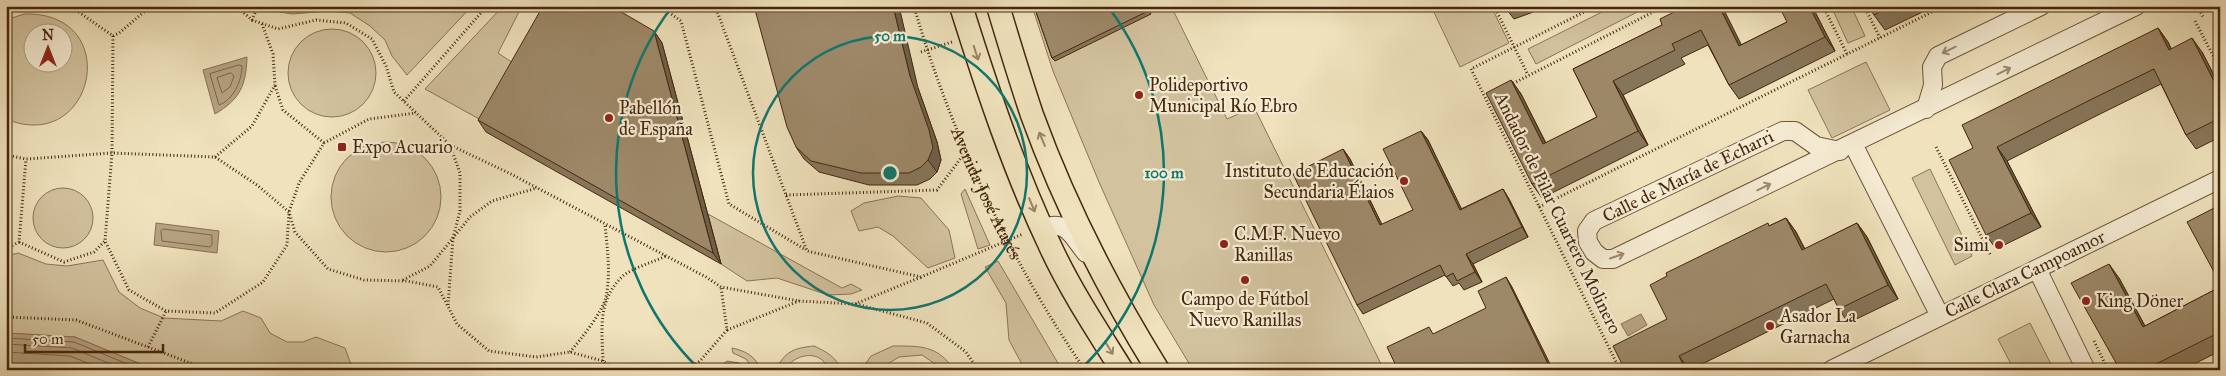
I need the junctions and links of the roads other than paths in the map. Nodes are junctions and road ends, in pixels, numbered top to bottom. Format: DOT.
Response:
graph roads {
  1 [pos="961,6"];
  2 [pos="998,6"];
  3 [pos="2041,6"];
  4 [pos="2136,6"];
  5 [pos="1932,77"];
  6 [pos="1960,93"];
  7 [pos="1926,109"];
  8 [pos="1805,136"];
  9 [pos="1847,148"];
  10 [pos="1800,170"];
  11 [pos="2220,179"];
  12 [pos="1042,228"];
  13 [pos="2037,269"];
  14 [pos="1101,271"];
  15 [pos="1940,316"];
  16 [pos="1122,370"];
  17 [pos="1158,370"];
  18 [pos="1831,370"];
  19 [pos="2086,370"];
  1 -- 12 [label="main road, Avenida José Atarés, one-way"];
  14 -- 2 [label="main road, one-way"];
  3 -- 5 [label="street, one-way"];
  6 -- 4 [label="street, Calle de María de Echarri, one-way"];
  5 -- 6 [label="street"];
  5 -- 7 [label="street"];
  6 -- 7 [label="street, Calle de María de Echarri"];
  7 -- 9 [label="street, Calle de María de Echarri"];
  8 -- 9 [label="street, Calle de María de Echarri"];
  8 -- 10 [label="street"];
  8 -- 10 [label="street, Calle de María de Echarri, one-way"];
  9 -- 10 [label="street, Calle de María de Echarri"];
  9 -- 15 [label="street"];
  11 -- 13 [label="street, Calle Clara Campoamor"];
  12 -- 14 [label="street"];
  12 -- 16 [label="main road, Avenida José Atarés, one-way"];
  13 -- 15 [label="street, Calle Clara Campoamor"];
  13 -- 19 [label="street"];
  14 -- 17 [label="main road"];
  15 -- 18 [label="street, Calle Clara Campoamor"];
}
